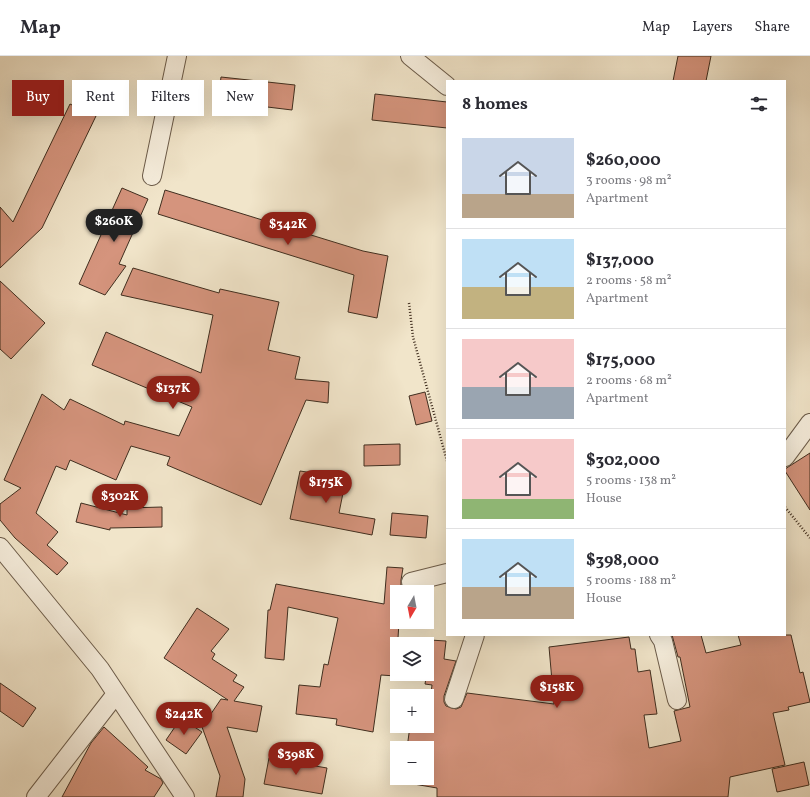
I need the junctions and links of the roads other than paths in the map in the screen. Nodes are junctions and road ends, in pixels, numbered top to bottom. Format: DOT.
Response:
graph roads {
  1 [pos="177,56"];
  2 [pos="410,56"];
  3 [pos="446,85"];
  4 [pos="152,176"];
  5 [pos="810,422"];
  6 [pos="786,456"];
  7 [pos="0,547"];
  8 [pos="446,573"];
  9 [pos="411,582"];
  10 [pos="475,636"];
  11 [pos="660,636"];
  12 [pos="116,694"];
  13 [pos="454,699"];
  14 [pos="677,700"];
  15 [pos="36,797"];
  16 [pos="185,797"];
  1 -- 4 [label="street"];
  2 -- 3 [label="street"];
  5 -- 6 [label="street"];
  7 -- 12 [label="street"];
  8 -- 9 [label="street"];
  10 -- 13 [label="street"];
  11 -- 14 [label="street"];
  12 -- 15 [label="street"];
  12 -- 16 [label="street"];
}
